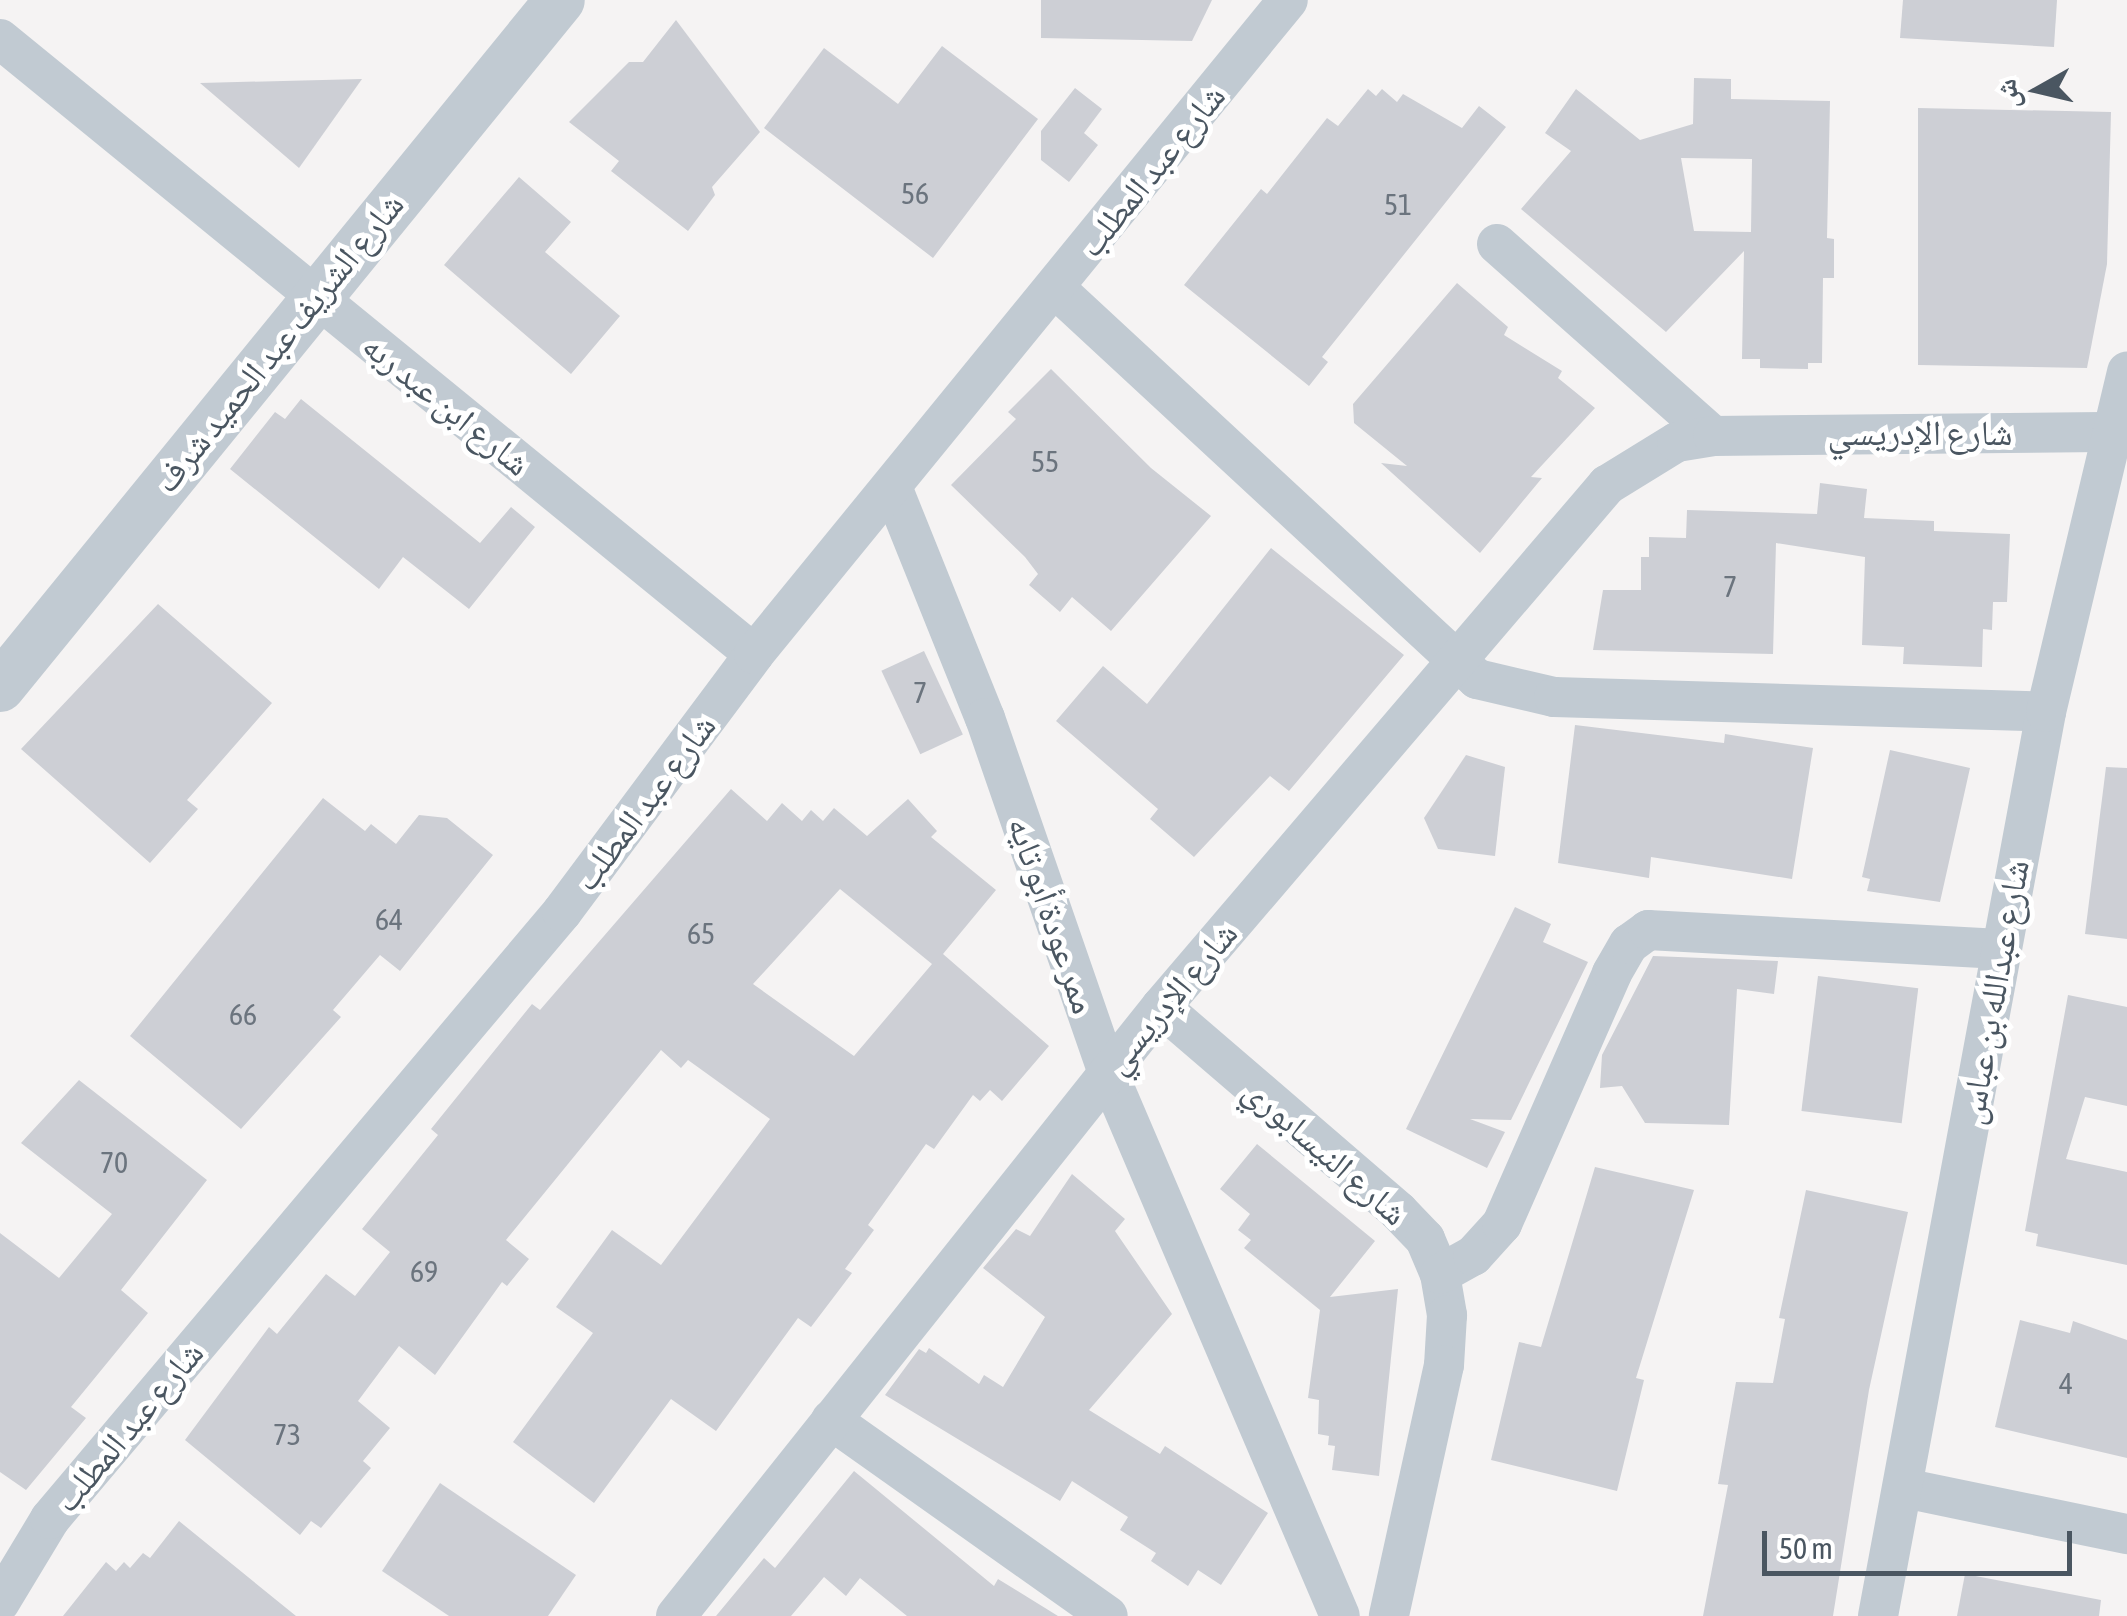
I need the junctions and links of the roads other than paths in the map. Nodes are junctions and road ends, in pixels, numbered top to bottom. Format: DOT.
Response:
graph roads {
  1 [pos="560,0"];
  2 [pos="1288,0"];
  3 [pos="0,39"];
  4 [pos="1497,244"];
  5 [pos="1056,289"];
  6 [pos="313,295"];
  7 [pos="2127,372"];
  8 [pos="2120,432"];
  9 [pos="1713,436"];
  10 [pos="892,487"];
  11 [pos="754,654"];
  12 [pos="1453,660"];
  13 [pos="0,687"];
  14 [pos="2046,712"];
  15 [pos="2000,949"];
  16 [pos="1161,1007"];
  17 [pos="1108,1073"];
  18 [pos="1440,1274"];
  19 [pos="830,1420"];
  20 [pos="1904,1488"];
  21 [pos="2127,1534"];
  22 [pos="0,1602"];
  23 [pos="676,1616"];
  24 [pos="1108,1616"];
  25 [pos="1340,1616"];
  26 [pos="1389,1616"];
  27 [pos="1878,1616"];
  1 -- 6 [label="street, شارع الشريف عبد الحميد شرف"];
  2 -- 5 [label="street, شارع عبد المطلب"];
  3 -- 6 [label="street, شارع ابن عبد ربه"];
  4 -- 9 [label="street"];
  5 -- 10 [label="street, شارع عبد المطلب"];
  5 -- 12 [label="street"];
  6 -- 11 [label="street, شارع ابن عبد ربه"];
  6 -- 13 [label="street, شارع الشريف عبد الحميد شرف"];
  7 -- 8 [label="street, شارع عبدالله بن عباس"];
  8 -- 9 [label="street, شارع الإدريسي"];
  8 -- 14 [label="street, شارع عبدالله بن عباس"];
  9 -- 12 [label="street, شارع الإدريسي"];
  10 -- 11 [label="street, شارع عبد المطلب"];
  10 -- 17 [label="street, ممر عودة أبو تايه"];
  11 -- 22 [label="street, شارع عبد المطلب"];
  12 -- 14 [label="street"];
  12 -- 16 [label="street, شارع الإدريسي"];
  14 -- 15 [label="street, شارع عبدالله بن عباس"];
  15 -- 18 [label="street"];
  15 -- 20 [label="street, شارع عبدالله بن عباس"];
  16 -- 17 [label="street, شارع الإدريسي"];
  16 -- 18 [label="street, شارع النيسابوري"];
  17 -- 19 [label="street, شارع الإدريسي"];
  17 -- 25 [label="street, ممر عودة أبو تايه"];
  18 -- 26 [label="street, شارع النيسابوري"];
  19 -- 23 [label="street, شارع الإدريسي"];
  19 -- 24 [label="street"];
  20 -- 21 [label="street"];
  20 -- 27 [label="street, شارع عبدالله بن عباس"];
}
